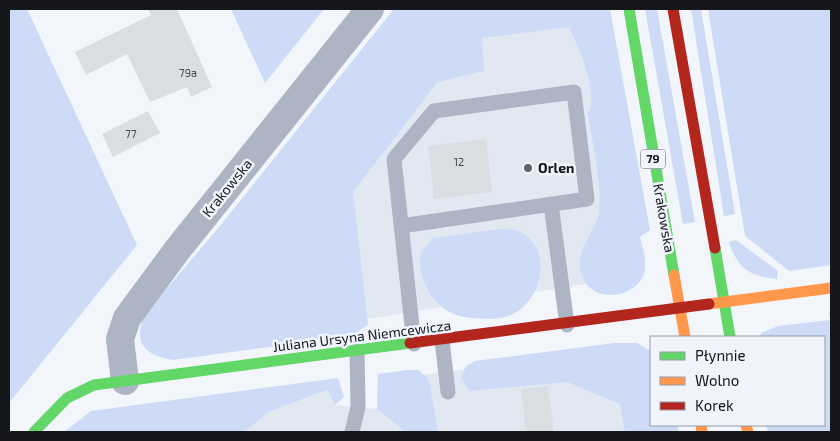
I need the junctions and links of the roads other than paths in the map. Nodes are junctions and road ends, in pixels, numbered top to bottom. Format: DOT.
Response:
graph roads {
  1 [pos="370,9"];
  2 [pos="629,9"];
  3 [pos="673,9"];
  4 [pos="551,204"];
  5 [pos="401,226"];
  6 [pos="831,288"];
  7 [pos="724,303"];
  8 [pos="680,309"];
  9 [pos="567,324"];
  10 [pos="685,336"];
  11 [pos="730,336"];
  12 [pos="442,340"];
  13 [pos="414,344"];
  14 [pos="357,352"];
  15 [pos="125,381"];
  16 [pos="448,392"];
  17 [pos="34,432"];
  18 [pos="352,432"];
  1 -- 15 [label="street, Krakowska"];
  2 -- 8 [label="street, Krakowska / 79"];
  3 -- 7 [label="street"];
  4 -- 5 [label="lane"];
  4 -- 5 [label="lane"];
  4 -- 9 [label="lane"];
  5 -- 13 [label="lane"];
  6 -- 7 [label="street"];
  7 -- 8 [label="street, Juliana Ursyna Niemcewicza"];
  7 -- 11 [label="street"];
  8 -- 9 [label="street, Juliana Ursyna Niemcewicza"];
  8 -- 10 [label="street, 79"];
  9 -- 12 [label="street, Juliana Ursyna Niemcewicza"];
  12 -- 13 [label="street, Juliana Ursyna Niemcewicza"];
  12 -- 16 [label="lane"];
  13 -- 14 [label="street, Juliana Ursyna Niemcewicza"];
  14 -- 15 [label="street, Juliana Ursyna Niemcewicza"];
  14 -- 18 [label="lane"];
  15 -- 17 [label="street, Juliana Ursyna Niemcewicza"];
}
